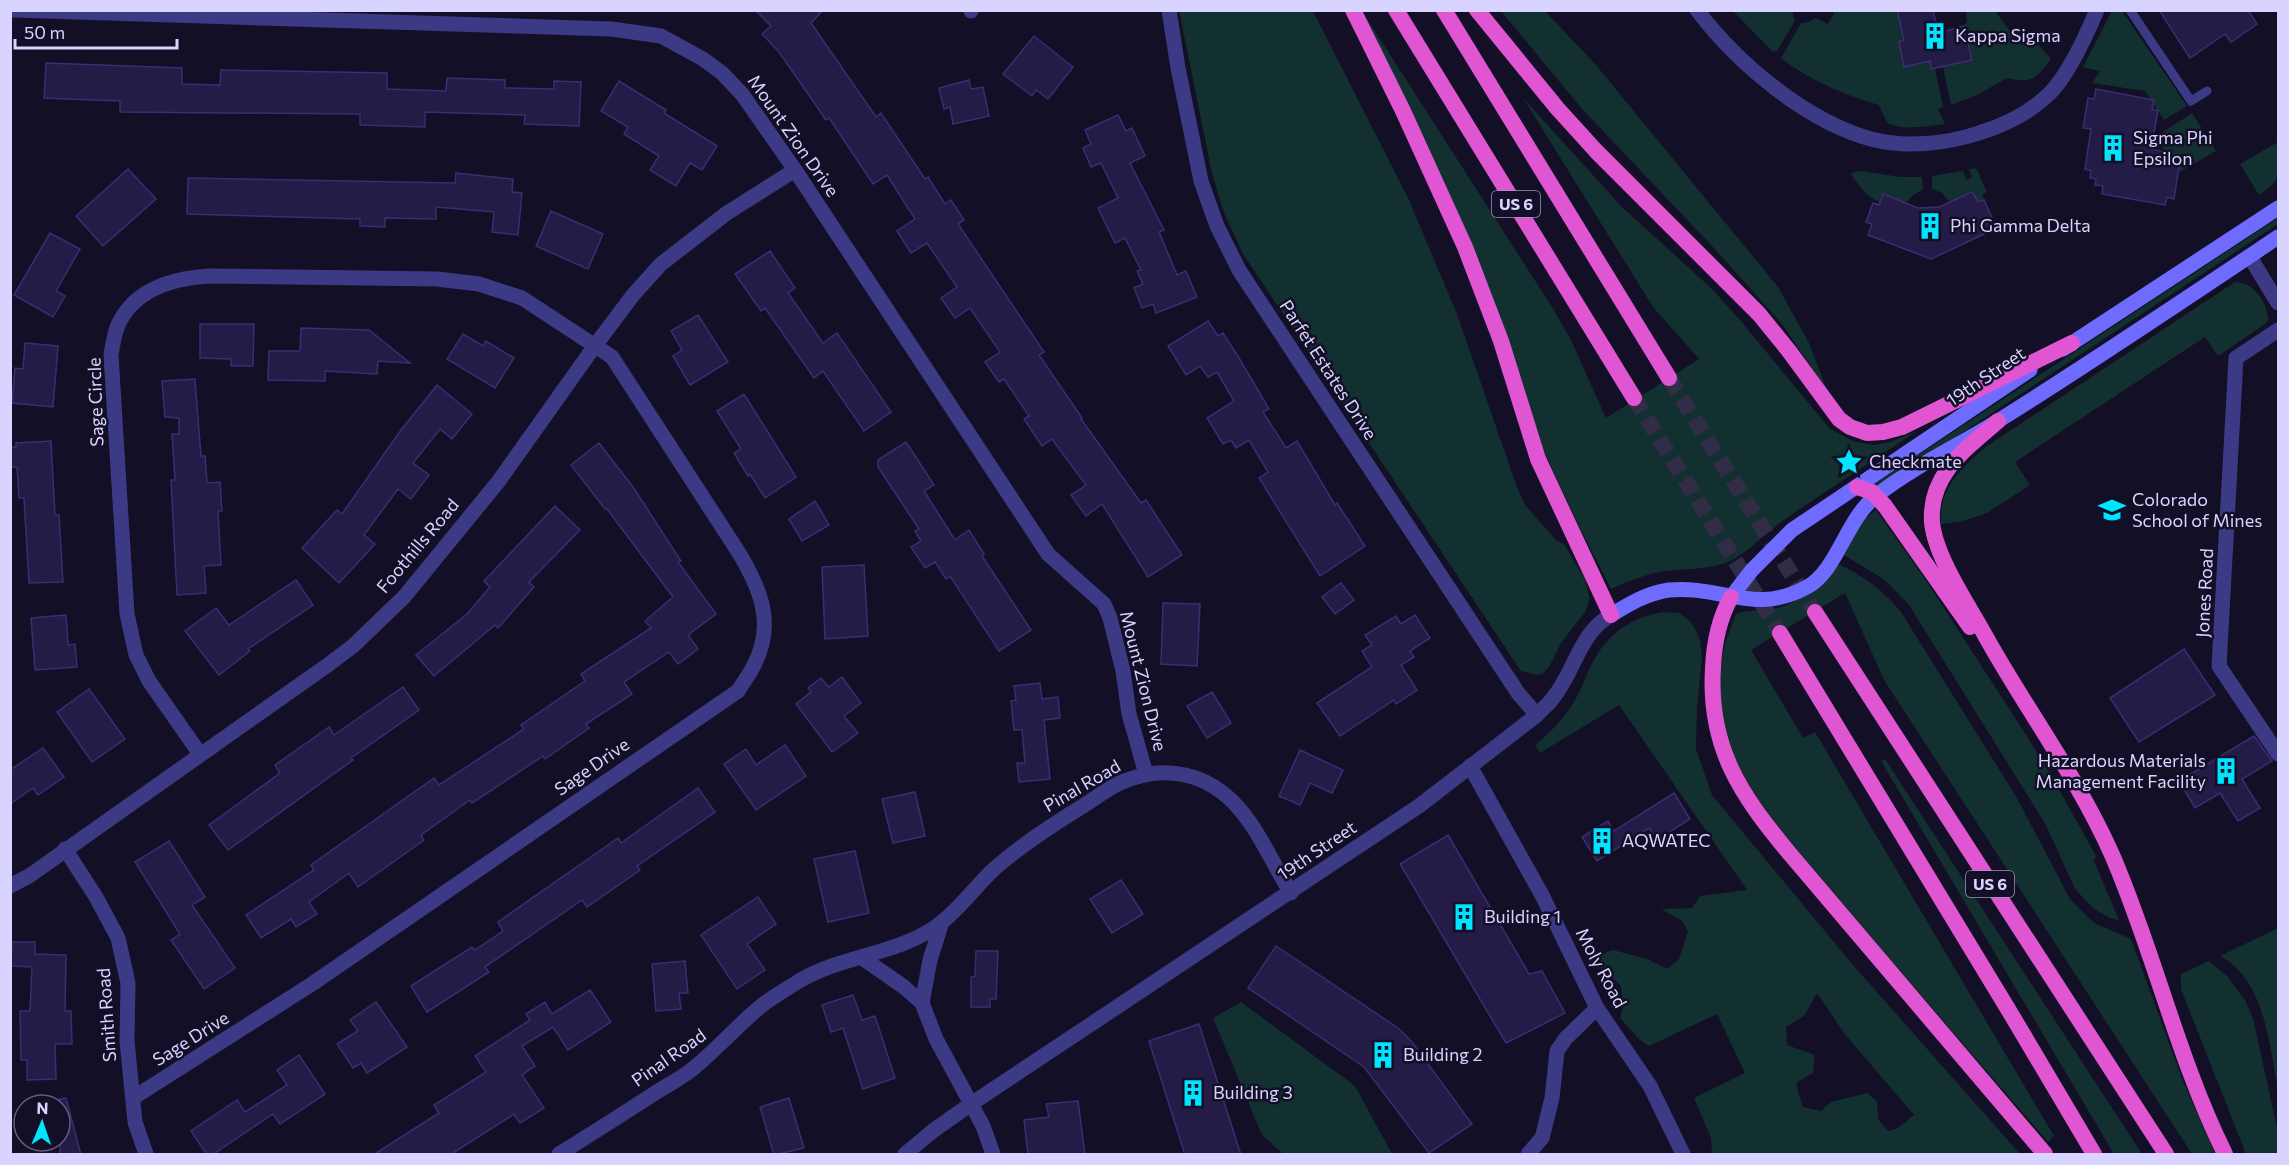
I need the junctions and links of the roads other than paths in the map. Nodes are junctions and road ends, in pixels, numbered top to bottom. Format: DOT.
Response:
graph roads {
  1 [pos="14,10"];
  2 [pos="1169,10"];
  3 [pos="1353,10"];
  4 [pos="1396,10"];
  5 [pos="1444,10"];
  6 [pos="1477,10"];
  7 [pos="1697,10"];
  8 [pos="2097,10"];
  9 [pos="2130,10"];
  10 [pos="2207,91"];
  11 [pos="795,170"];
  12 [pos="2278,208"];
  13 [pos="2278,237"];
  14 [pos="2250,257"];
  15 [pos="2278,303"];
  16 [pos="2278,330"];
  17 [pos="2072,343"];
  18 [pos="594,347"];
  19 [pos="1669,378"];
  20 [pos="1634,398"];
  21 [pos="1998,421"];
  22 [pos="1857,486"];
  23 [pos="1876,496"];
  24 [pos="1731,597"];
  25 [pos="1815,612"];
  26 [pos="1611,615"];
  27 [pos="1780,633"];
  28 [pos="2013,686"];
  29 [pos="1537,714"];
  30 [pos="200,754"];
  31 [pos="2278,754"];
  32 [pos="1470,766"];
  33 [pos="1146,774"];
  34 [pos="65,849"];
  35 [pos="10,886"];
  36 [pos="1291,893"];
  37 [pos="942,922"];
  38 [pos="861,957"];
  39 [pos="922,1003"];
  40 [pos="1597,1008"];
  41 [pos="133,1098"];
  42 [pos="971,1104"];
  43 [pos="146,1155"];
  44 [pos="559,1155"];
  45 [pos="905,1155"];
  46 [pos="993,1155"];
  47 [pos="1528,1155"];
  48 [pos="1683,1155"];
  49 [pos="2045,1155"];
  50 [pos="2094,1155"];
  51 [pos="2166,1155"];
  52 [pos="2225,1155"];
  1 -- 11 [label="street, Mount Zion Drive"];
  2 -- 29 [label="street, Parfet Estates Drive"];
  3 -- 26 [label="highway"];
  4 -- 20 [label="highway, US 6"];
  5 -- 19 [label="highway, US 6"];
  6 -- 17 [label="highway"];
  7 -- 8 [label="street"];
  9 -- 10 [label="lane"];
  11 -- 18 [label="street, Foothills Road"];
  11 -- 33 [label="street, Mount Zion Drive"];
  12 -- 17 [label="main road, 19th Street"];
  13 -- 14 [label="main road, 19th Street"];
  14 -- 15 [label="street"];
  14 -- 21 [label="main road, 19th Street"];
  16 -- 31 [label="street, Jones Road"];
  17 -- 22 [label="main road, 19th Street"];
  18 -- 30 [label="street, Foothills Road"];
  18 -- 30 [label="street, Sage Circle"];
  18 -- 41 [label="street, Sage Drive"];
  21 -- 23 [label="main road, 19th Street"];
  21 -- 28 [label="highway"];
  22 -- 23 [label="highway"];
  22 -- 24 [label="main road, 19th Street"];
  23 -- 24 [label="main road, 19th Street"];
  23 -- 28 [label="highway"];
  24 -- 26 [label="main road, 19th Street"];
  24 -- 49 [label="highway"];
  25 -- 51 [label="highway, US 6"];
  26 -- 29 [label="street, 19th Street"];
  27 -- 50 [label="highway, US 6"];
  28 -- 52 [label="highway"];
  29 -- 32 [label="street, 19th Street"];
  30 -- 34 [label="street, Foothills Road"];
  32 -- 36 [label="street, 19th Street"];
  32 -- 40 [label="street, Moly Road"];
  33 -- 36 [label="street, Pinal Road"];
  33 -- 37 [label="street, Pinal Road"];
  34 -- 35 [label="street, Foothills Road"];
  34 -- 41 [label="street, Smith Road"];
  36 -- 42 [label="street, 19th Street"];
  37 -- 38 [label="street, Pinal Road"];
  37 -- 39 [label="street, Pinal Road"];
  38 -- 39 [label="street"];
  38 -- 44 [label="street, Pinal Road"];
  39 -- 42 [label="street"];
  40 -- 47 [label="street"];
  40 -- 48 [label="street, Moly Road"];
  41 -- 43 [label="street, Smith Road"];
  42 -- 45 [label="street, 19th Street"];
  42 -- 46 [label="street"];
}
